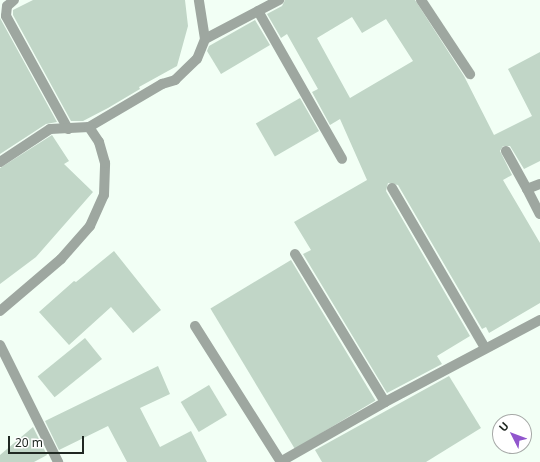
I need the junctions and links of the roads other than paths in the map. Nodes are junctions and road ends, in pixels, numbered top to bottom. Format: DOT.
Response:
graph roads {
  1 [pos="14,0"];
  2 [pos="199,0"];
  3 [pos="279,0"];
  4 [pos="421,0"];
  5 [pos="258,11"];
  6 [pos="205,40"];
  7 [pos="470,74"];
  8 [pos="89,127"];
  9 [pos="68,129"];
  10 [pos="506,151"];
  11 [pos="342,159"];
  12 [pos="0,162"];
  13 [pos="540,184"];
  14 [pos="392,188"];
  15 [pos="527,189"];
  16 [pos="540,214"];
  17 [pos="295,254"];
  18 [pos="0,311"];
  19 [pos="540,320"];
  20 [pos="196,326"];
  21 [pos="0,345"];
  22 [pos="485,348"];
  23 [pos="385,402"];
  24 [pos="58,462"];
  25 [pos="280,462"];
  1 -- 9 [label="street"];
  2 -- 6 [label="street"];
  3 -- 5 [label="street"];
  4 -- 7 [label="street"];
  5 -- 6 [label="street"];
  5 -- 11 [label="street"];
  6 -- 8 [label="street"];
  8 -- 9 [label="street"];
  8 -- 18 [label="street"];
  9 -- 12 [label="street"];
  10 -- 15 [label="street"];
  13 -- 15 [label="street"];
  14 -- 22 [label="street"];
  15 -- 16 [label="street"];
  17 -- 23 [label="street"];
  19 -- 22 [label="street"];
  20 -- 25 [label="street"];
  21 -- 24 [label="street"];
  22 -- 23 [label="street"];
  23 -- 25 [label="street"];
}
